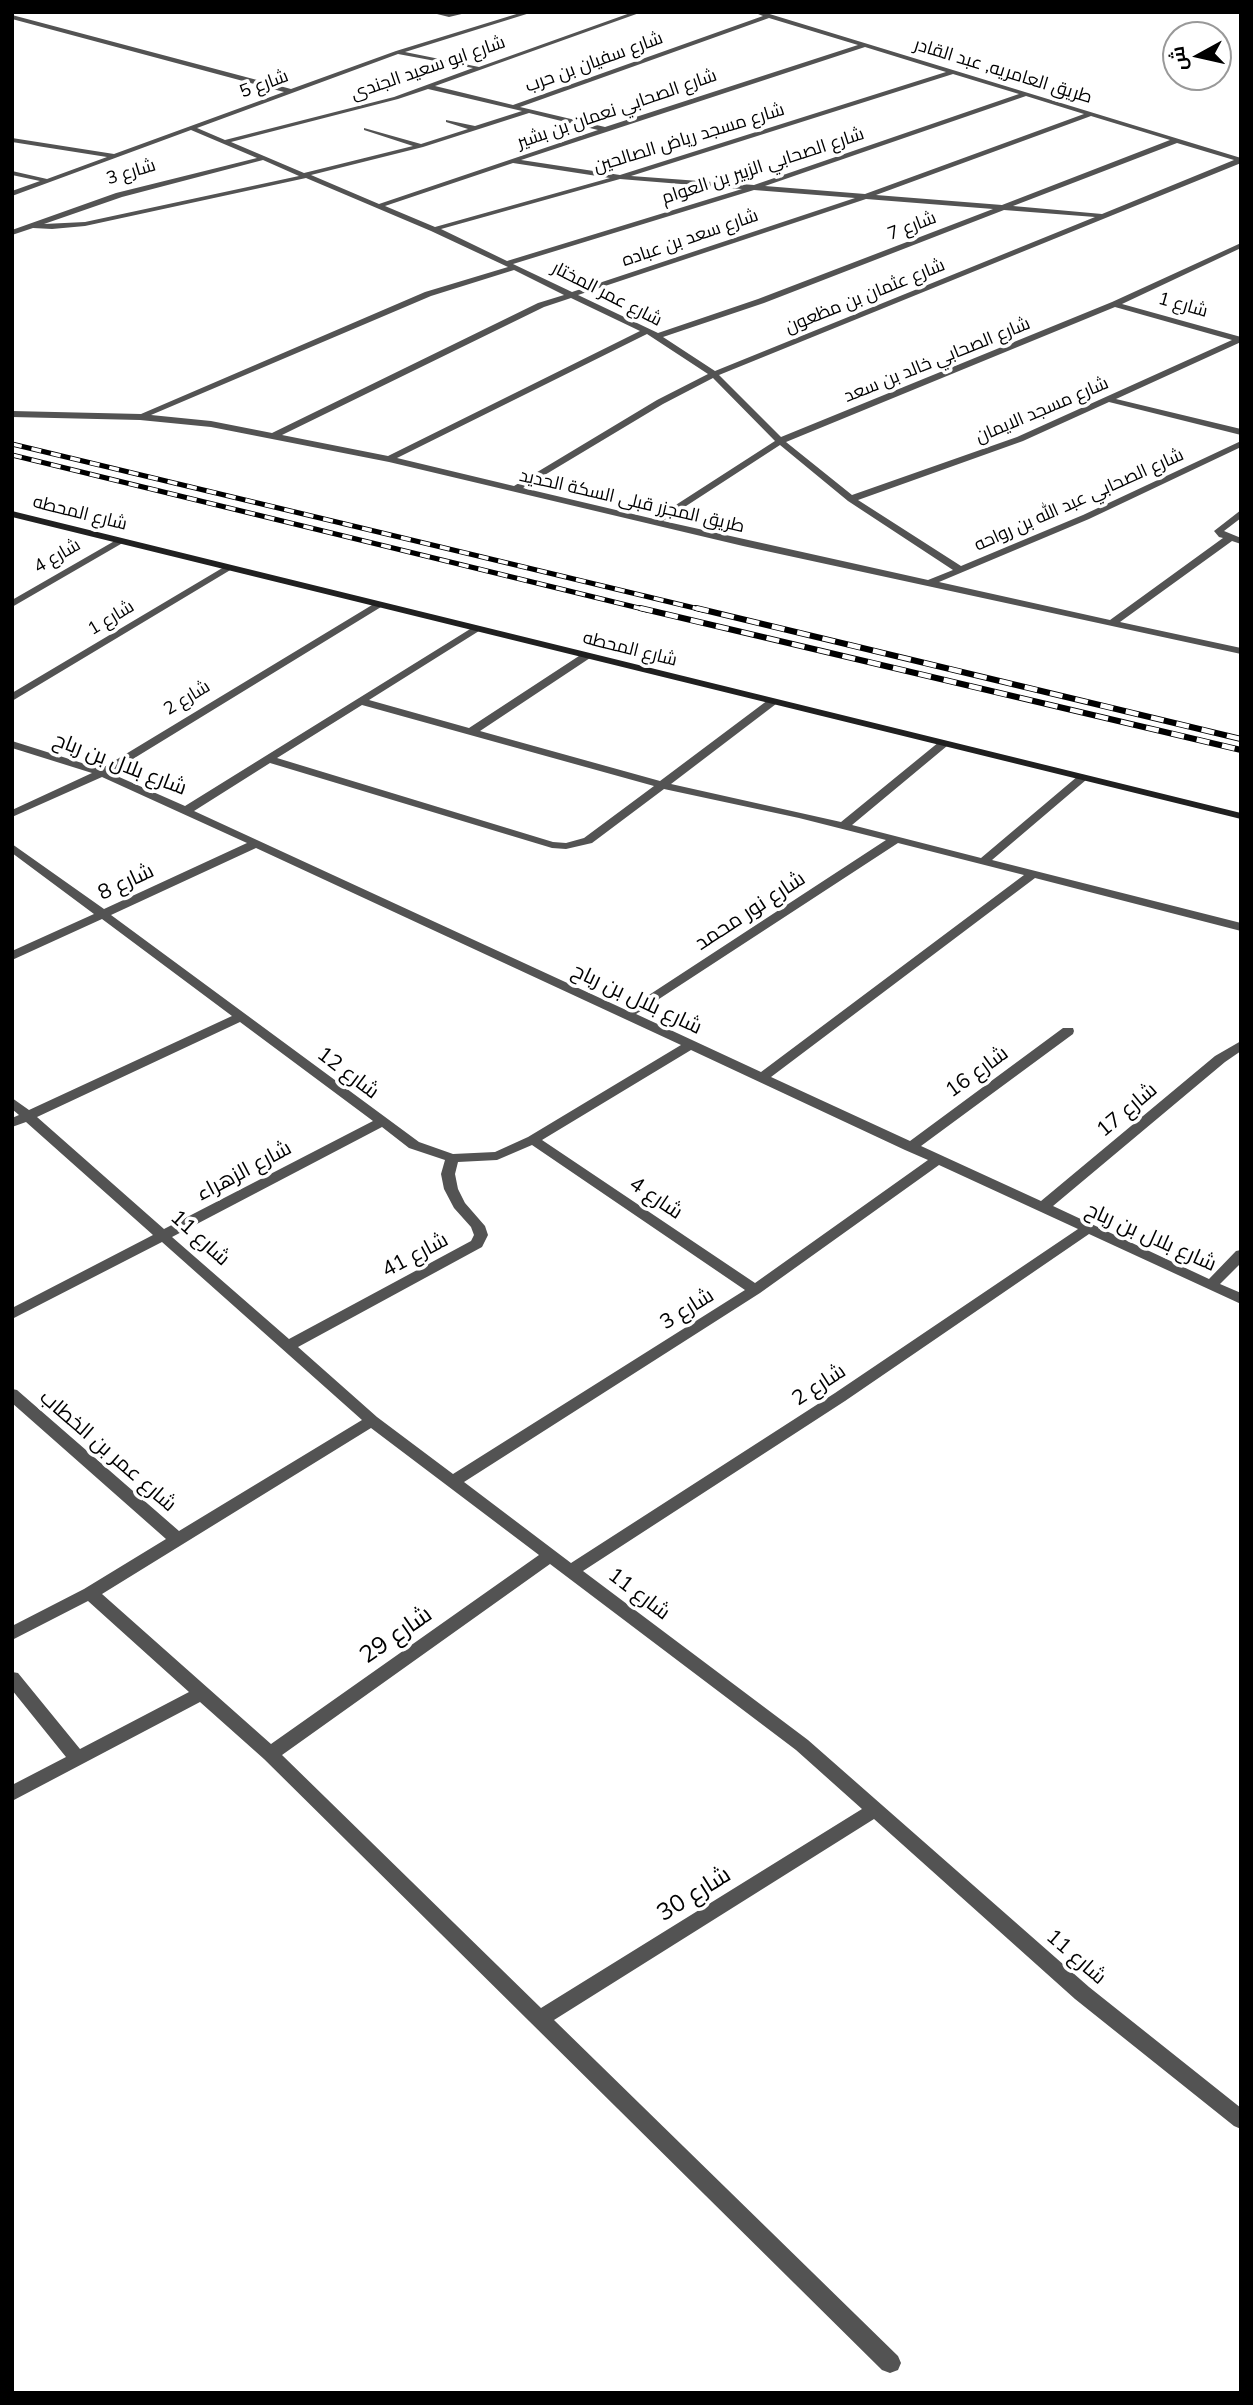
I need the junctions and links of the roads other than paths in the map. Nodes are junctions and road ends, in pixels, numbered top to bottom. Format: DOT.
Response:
graph roads {
  1 [pos="432,12"];
  2 [pos="467,12"];
  3 [pos="530,12"];
  4 [pos="638,12"];
  5 [pos="756,12"];
  6 [pos="768,16"];
  7 [pos="12,17"];
  8 [pos="32,22"];
  9 [pos="12,26"];
  10 [pos="865,46"];
  11 [pos="398,52"];
  12 [pos="478,68"];
  13 [pos="953,72"];
  14 [pos="429,87"];
  15 [pos="290,91"];
  16 [pos="1026,94"];
  17 [pos="511,108"];
  18 [pos="527,112"];
  19 [pos="1091,114"];
  20 [pos="448,121"];
  21 [pos="191,128"];
  22 [pos="366,129"];
  23 [pos="475,129"];
  24 [pos="606,129"];
  25 [pos="12,140"];
  26 [pos="1177,140"];
  27 [pos="224,142"];
  28 [pos="421,146"];
  29 [pos="116,156"];
  30 [pos="264,158"];
  31 [pos="1241,160"];
  32 [pos="512,161"];
  33 [pos="12,173"];
  34 [pos="305,175"];
  35 [pos="620,177"];
  36 [pos="49,181"];
  37 [pos="750,188"];
  38 [pos="12,194"];
  39 [pos="861,198"];
  40 [pos="379,206"];
  41 [pos="999,209"];
  42 [pos="1103,215"];
  43 [pos="34,226"];
  44 [pos="433,229"];
  45 [pos="12,233"];
  46 [pos="1241,245"];
  47 [pos="508,263"];
  48 [pos="517,267"];
  49 [pos="573,295"];
  50 [pos="1115,304"];
  51 [pos="647,331"];
  52 [pos="657,336"];
  53 [pos="1240,340"];
  54 [pos="714,374"];
  55 [pos="1108,399"];
  56 [pos="12,414"];
  57 [pos="141,417"];
  58 [pos="1241,432"];
  59 [pos="273,436"];
  60 [pos="780,441"];
  61 [pos="1241,444"];
  62 [pos="389,459"];
  63 [pos="515,489"];
  64 [pos="851,499"];
  65 [pos="1241,513"];
  66 [pos="15,517"];
  67 [pos="656,522"];
  68 [pos="1236,540"];
  69 [pos="121,541"];
  70 [pos="227,569"];
  71 [pos="960,570"];
  72 [pos="929,583"];
  73 [pos="12,604"];
  74 [pos="377,605"];
  75 [pos="1114,621"];
  76 [pos="475,629"];
  77 [pos="1241,651"];
  78 [pos="586,656"];
  79 [pos="12,698"];
  80 [pos="359,701"];
  81 [pos="772,702"];
  82 [pos="471,732"];
  83 [pos="12,744"];
  84 [pos="943,744"];
  85 [pos="268,759"];
  86 [pos="102,773"];
  87 [pos="1082,778"];
  88 [pos="662,785"];
  89 [pos="186,811"];
  90 [pos="12,814"];
  91 [pos="1241,817"];
  92 [pos="843,826"];
  93 [pos="895,840"];
  94 [pos="257,843"];
  95 [pos="12,847"];
  96 [pos="984,862"];
  97 [pos="1033,874"];
  98 [pos="103,914"];
  99 [pos="1241,928"];
  100 [pos="12,956"];
  101 [pos="627,1015"];
  102 [pos="240,1017"];
  103 [pos="1068,1031"];
  104 [pos="690,1045"];
  105 [pos="1241,1045"];
  106 [pos="761,1078"];
  107 [pos="12,1101"];
  108 [pos="20,1119"];
  109 [pos="382,1122"];
  110 [pos="533,1140"];
  111 [pos="911,1147"];
  112 [pos="452,1158"];
  113 [pos="937,1160"];
  114 [pos="1042,1208"];
  115 [pos="1087,1229"];
  116 [pos="164,1237"];
  117 [pos="1241,1254"];
  118 [pos="1211,1285"];
  119 [pos="755,1290"];
  120 [pos="1241,1299"];
  121 [pos="12,1314"];
  122 [pos="287,1348"];
  123 [pos="12,1394"];
  124 [pos="372,1421"];
  125 [pos="452,1482"];
  126 [pos="177,1539"];
  127 [pos="550,1556"];
  128 [pos="570,1572"];
  129 [pos="90,1593"];
  130 [pos="12,1634"];
  131 [pos="12,1678"];
  132 [pos="202,1693"];
  133 [pos="270,1754"];
  134 [pos="78,1759"];
  135 [pos="12,1794"];
  136 [pos="874,1810"];
  137 [pos="540,2019"];
  138 [pos="1241,2120"];
  139 [pos="890,2363"];
  1 -- 2 [label="street"];
  3 -- 11 [label="street, شارع 5"];
  4 -- 12 [label="street, شارع ابو سعيد الجندى"];
  5 -- 6 [label="street, طريق العامريه, عبد القادر"];
  6 -- 10 [label="street, طريق العامريه, عبد القادر"];
  6 -- 17 [label="street, شارع سفيان بن حرب"];
  7 -- 8 [label="street"];
  8 -- 9 [label="street"];
  8 -- 15 [label="street"];
  10 -- 13 [label="street, طريق العامريه, عبد القادر"];
  10 -- 24 [label="street, شارع الصحابي نعمان بن بشير"];
  11 -- 12 [label="street"];
  11 -- 15 [label="street, شارع 5"];
  12 -- 14 [label="street, شارع ابو سعيد الجندى"];
  13 -- 16 [label="street, طريق العامريه, عبد القادر"];
  13 -- 35 [label="street, شارع مسجد رياض الصالحين"];
  14 -- 17 [label="street"];
  14 -- 27 [label="street, شارع ابو سعيد الجندى"];
  15 -- 21 [label="street, شارع 5"];
  16 -- 19 [label="street, طريق العامريه, عبد القادر"];
  16 -- 37 [label="street, شارع الصحابي الزبير بن العوام"];
  17 -- 18 [label="street"];
  18 -- 23 [label="street, شارع سفيان بن حرب"];
  18 -- 24 [label="street"];
  19 -- 26 [label="street, طريق العامريه, عبد القادر"];
  19 -- 39 [label="street, شارع سعد بن عباده"];
  20 -- 23 [label="street"];
  21 -- 27 [label="street, شارع عمر المختار"];
  21 -- 29 [label="street, شارع 5"];
  22 -- 28 [label="street"];
  23 -- 28 [label="street, شارع سفيان بن حرب"];
  24 -- 32 [label="street, شارع الصحابي نعمان بن بشير"];
  25 -- 29 [label="street"];
  26 -- 31 [label="street, طريق العامريه, عبد القادر"];
  26 -- 41 [label="street, شارع 7"];
  27 -- 30 [label="street, شارع عمر المختار"];
  28 -- 34 [label="street, شارع سفيان بن حرب"];
  29 -- 36 [label="street, شارع 5"];
  30 -- 34 [label="street, شارع عمر المختار"];
  30 -- 43 [label="street, شارع 3"];
  31 -- 42 [label="street, شارع عثمان بن مظعون"];
  32 -- 35 [label="street"];
  32 -- 40 [label="street, شارع الصحابي نعمان بن بشير"];
  33 -- 36 [label="street"];
  34 -- 40 [label="street, شارع عمر المختار"];
  34 -- 43 [label="street, شارع سفيان بن حرب"];
  35 -- 37 [label="street"];
  35 -- 44 [label="street, شارع مسجد رياض الصالحين"];
  36 -- 38 [label="street, شارع 5"];
  37 -- 39 [label="street"];
  37 -- 47 [label="street, شارع الصحابي الزبير بن العوام"];
  39 -- 41 [label="street"];
  39 -- 49 [label="street, شارع سعد بن عباده"];
  40 -- 44 [label="street, شارع عمر المختار"];
  41 -- 42 [label="street"];
  41 -- 52 [label="street, شارع 7"];
  42 -- 54 [label="street, شارع عثمان بن مظعون"];
  43 -- 45 [label="street, شارع 3"];
  44 -- 47 [label="street, شارع عمر المختار"];
  46 -- 50 [label="street, شارع الصحابي خالد بن سعد"];
  47 -- 48 [label="street, شارع عمر المختار"];
  48 -- 49 [label="street, شارع عمر المختار"];
  48 -- 57 [label="street"];
  49 -- 51 [label="street, شارع عمر المختار"];
  49 -- 59 [label="street, شارع سعد بن عباده"];
  50 -- 53 [label="street, شارع 1"];
  50 -- 60 [label="street, شارع الصحابي خالد بن سعد"];
  51 -- 52 [label="street, شارع عمر المختار"];
  51 -- 62 [label="street"];
  52 -- 54 [label="street, شارع عمر المختار"];
  53 -- 55 [label="street, شارع مسجد الايمان"];
  54 -- 60 [label="street, شارع عمر المختار"];
  54 -- 63 [label="street, شارع عثمان بن مظعون"];
  55 -- 58 [label="street"];
  55 -- 64 [label="street, شارع مسجد الايمان"];
  56 -- 57 [label="street, طريق المجزر قبلى السكة الحديد"];
  57 -- 59 [label="street, طريق المجزر قبلى السكة الحديد"];
  59 -- 62 [label="street, طريق المجزر قبلى السكة الحديد"];
  60 -- 64 [label="street, شارع عمر المختار"];
  60 -- 67 [label="street, شارع الصحابي خالد بن سعد"];
  61 -- 71 [label="street, شارع الصحابي عبد الله بن رواحه"];
  62 -- 63 [label="street, طريق المجزر قبلى السكة الحديد"];
  63 -- 67 [label="street, طريق المجزر قبلى السكة الحديد"];
  64 -- 71 [label="street, شارع عمر المختار"];
  65 -- 68 [label="street"];
  66 -- 69 [label="street, شارع المحطه"];
  67 -- 72 [label="street, طريق المجزر قبلى السكة الحديد"];
  68 -- 75 [label="street"];
  69 -- 70 [label="street, شارع المحطه"];
  69 -- 73 [label="street, شارع 4"];
  70 -- 74 [label="street, شارع المحطه"];
  70 -- 79 [label="street, شارع 1"];
  71 -- 72 [label="street, شارع الصحابي عبد الله بن رواحه"];
  72 -- 75 [label="street, طريق المجزر قبلى السكة الحديد"];
  74 -- 76 [label="street, شارع المحطه"];
  74 -- 86 [label="street, شارع 2"];
  75 -- 77 [label="street, طريق المجزر قبلى السكة الحديد"];
  76 -- 78 [label="street, شارع المحطه"];
  76 -- 80 [label="street"];
  78 -- 81 [label="street, شارع المحطه"];
  78 -- 82 [label="street"];
  80 -- 82 [label="street"];
  80 -- 85 [label="street"];
  81 -- 84 [label="street, شارع المحطه"];
  81 -- 88 [label="street"];
  82 -- 88 [label="street"];
  83 -- 86 [label="street, شارع بلال بن رباح"];
  84 -- 87 [label="street, شارع المحطه"];
  84 -- 92 [label="street"];
  85 -- 88 [label="street"];
  85 -- 89 [label="street"];
  86 -- 89 [label="street, شارع بلال بن رباح"];
  86 -- 90 [label="street, شارع 2"];
  87 -- 91 [label="street, شارع المحطه"];
  87 -- 96 [label="street"];
  88 -- 92 [label="street"];
  89 -- 94 [label="street, شارع بلال بن رباح"];
  92 -- 93 [label="street"];
  93 -- 96 [label="street"];
  93 -- 101 [label="street, شارع نور محمد"];
  94 -- 98 [label="street, شارع 8"];
  94 -- 101 [label="street, شارع بلال بن رباح"];
  95 -- 98 [label="street, شارع 12"];
  96 -- 97 [label="street"];
  97 -- 99 [label="street"];
  97 -- 106 [label="street"];
  98 -- 100 [label="street, شارع 8"];
  98 -- 102 [label="street, شارع 12"];
  101 -- 104 [label="street, شارع بلال بن رباح"];
  102 -- 108 [label="street"];
  102 -- 109 [label="street, شارع 12"];
  103 -- 111 [label="street, شارع 16"];
  104 -- 106 [label="street, شارع بلال بن رباح"];
  104 -- 110 [label="street, شارع 12"];
  105 -- 114 [label="street, شارع 17"];
  106 -- 111 [label="street, شارع بلال بن رباح"];
  107 -- 108 [label="street, شارع 11"];
  108 -- 116 [label="street, شارع 11"];
  109 -- 112 [label="street, شارع 12"];
  109 -- 116 [label="street, شارع الزهراء"];
  110 -- 112 [label="street, شارع 12"];
  110 -- 119 [label="street, شارع 4"];
  111 -- 113 [label="street, شارع بلال بن رباح"];
  112 -- 122 [label="street, شارع 41"];
  113 -- 114 [label="street, شارع بلال بن رباح"];
  113 -- 119 [label="street, شارع 3"];
  114 -- 115 [label="street, شارع بلال بن رباح"];
  115 -- 118 [label="street, شارع بلال بن رباح"];
  115 -- 128 [label="street, شارع 2"];
  116 -- 121 [label="street, شارع الزهراء"];
  116 -- 122 [label="street, شارع 11"];
  117 -- 118 [label="street"];
  118 -- 120 [label="street, شارع بلال بن رباح"];
  119 -- 125 [label="street, شارع 3"];
  122 -- 124 [label="street, شارع 11"];
  123 -- 126 [label="street, شارع عمر بن الخطاب"];
  124 -- 125 [label="street, شارع 11"];
  124 -- 126 [label="street"];
  125 -- 127 [label="street, شارع 11"];
  126 -- 129 [label="street"];
  127 -- 128 [label="street, شارع 11"];
  127 -- 133 [label="street, شارع 29"];
  128 -- 136 [label="street, شارع 11"];
  129 -- 130 [label="street"];
  129 -- 132 [label="street"];
  131 -- 134 [label="street"];
  132 -- 133 [label="street"];
  132 -- 134 [label="street"];
  133 -- 137 [label="street"];
  134 -- 135 [label="street"];
  136 -- 137 [label="street, شارع 30"];
  136 -- 138 [label="street, شارع 11"];
  137 -- 139 [label="street"];
}
